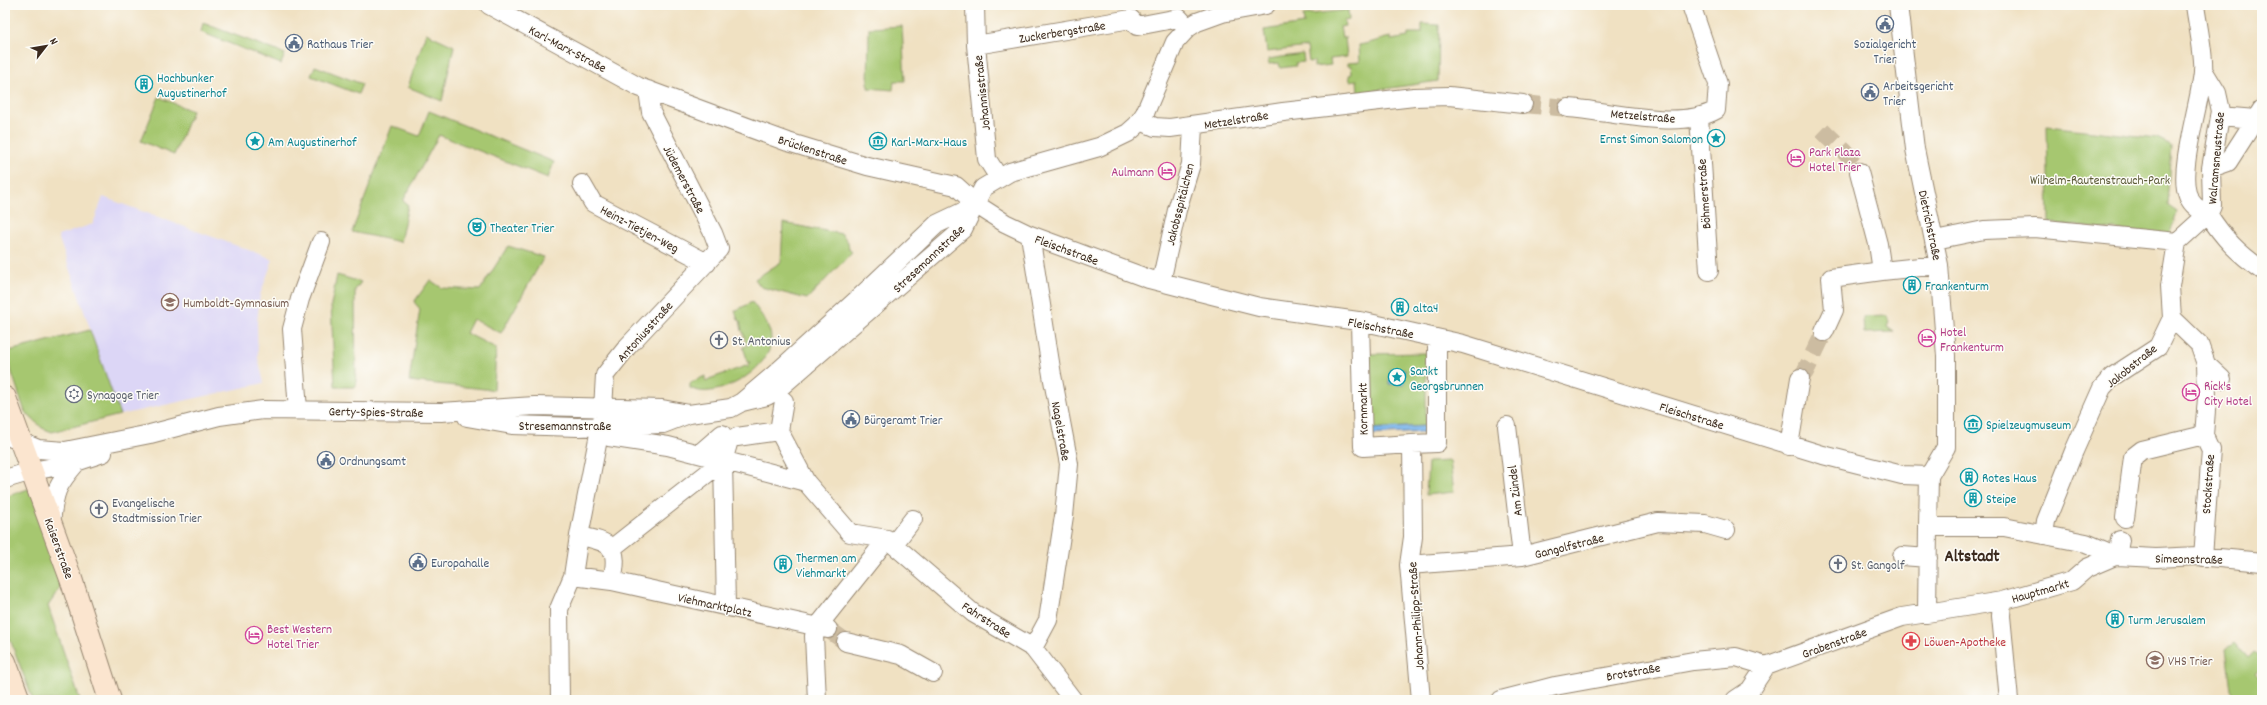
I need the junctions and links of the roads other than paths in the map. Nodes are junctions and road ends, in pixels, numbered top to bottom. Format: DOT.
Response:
graph roads {
  1 [pos="489,5"];
  2 [pos="975,5"];
  3 [pos="1266,5"];
  4 [pos="1691,5"];
  5 [pos="1898,5"];
  6 [pos="2195,5"];
  7 [pos="1188,28"];
  8 [pos="976,45"];
  9 [pos="2203,70"];
  10 [pos="648,90"];
  11 [pos="1523,104"];
  12 [pos="1568,108"];
  13 [pos="2258,114"];
  14 [pos="2220,116"];
  15 [pos="1699,118"];
  16 [pos="1141,121"];
  17 [pos="1193,126"];
  18 [pos="2211,168"];
  19 [pos="1859,172"];
  20 [pos="999,178"];
  21 [pos="582,184"];
  22 [pos="977,204"];
  23 [pos="2208,214"];
  24 [pos="1030,235"];
  25 [pos="1935,240"];
  26 [pos="321,242"];
  27 [pos="2177,242"];
  28 [pos="707,263"];
  29 [pos="1939,265"];
  30 [pos="2262,270"];
  31 [pos="1708,271"];
  32 [pos="1876,272"];
  33 [pos="1161,282"];
  34 [pos="2172,318"];
  35 [pos="1360,321"];
  36 [pos="1824,332"];
  37 [pos="1438,338"];
  38 [pos="2206,364"];
  39 [pos="1800,378"];
  40 [pos="2222,379"];
  41 [pos="5,398"];
  42 [pos="784,401"];
  43 [pos="604,408"];
  44 [pos="298,410"];
  45 [pos="441,412"];
  46 [pos="689,414"];
  47 [pos="1507,426"];
  48 [pos="780,431"];
  49 [pos="606,432"];
  50 [pos="150,434"];
  51 [pos="2204,435"];
  52 [pos="13,438"];
  53 [pos="727,444"];
  54 [pos="1412,444"];
  55 [pos="1789,446"];
  56 [pos="699,454"];
  57 [pos="77,462"];
  58 [pos="32,471"];
  59 [pos="1929,476"];
  60 [pos="5,479"];
  61 [pos="806,482"];
  62 [pos="2125,518"];
  63 [pos="913,519"];
  64 [pos="51,524"];
  65 [pos="1928,527"];
  66 [pos="2045,528"];
  67 [pos="1726,530"];
  68 [pos="579,536"];
  69 [pos="884,541"];
  70 [pos="611,549"];
  71 [pos="2117,551"];
  72 [pos="1522,556"];
  73 [pos="1902,556"];
  74 [pos="2203,557"];
  75 [pos="1928,558"];
  76 [pos="2262,562"];
  77 [pos="1409,566"];
  78 [pos="573,576"];
  79 [pos="612,581"];
  80 [pos="726,606"];
  81 [pos="2001,608"];
  82 [pos="1927,614"];
  83 [pos="1902,617"];
  84 [pos="823,627"];
  85 [pos="846,642"];
  86 [pos="1033,648"];
  87 [pos="5,662"];
  88 [pos="1766,666"];
  89 [pos="933,673"];
  90 [pos="19,700"];
  91 [pos="110,700"];
  92 [pos="560,700"];
  93 [pos="817,700"];
  94 [pos="1073,700"];
  95 [pos="1421,700"];
  96 [pos="1501,700"];
  97 [pos="1735,700"];
  98 [pos="2009,700"];
  1 -- 10 [label="street, Karl-Marx-Straße"];
  2 -- 8 [label="street, Johannisstraße"];
  3 -- 7 [label="street"];
  4 -- 15 [label="street, Metzelstraße"];
  5 -- 25 [label="street, Dietrichstraße"];
  6 -- 9 [label="street, Walramsneustraße"];
  7 -- 8 [label="street, Zuckerbergstraße"];
  7 -- 16 [label="street"];
  8 -- 20 [label="street, Johannisstraße"];
  9 -- 14 [label="street, Walramsneustraße"];
  9 -- 23 [label="street, Walramsneustraße"];
  10 -- 22 [label="street, Brückenstraße"];
  10 -- 28 [label="street, Jüdemerstraße"];
  11 -- 17 [label="street, Metzelstraße"];
  12 -- 15 [label="street, Metzelstraße"];
  13 -- 14 [label="street"];
  13 -- 18 [label="street"];
  14 -- 18 [label="street, Walramsneustraße"];
  15 -- 31 [label="street, Böhmerstraße"];
  16 -- 17 [label="street, Metzelstraße"];
  16 -- 20 [label="street"];
  17 -- 33 [label="street, Jakobsspitälchen"];
  18 -- 23 [label="street, Walramsneustraße"];
  19 -- 32 [label="street"];
  20 -- 22 [label="street"];
  21 -- 28 [label="street, Heinz-Tietjen-Weg"];
  22 -- 24 [label="street, Fleischstraße"];
  22 -- 46 [label="street, Stresemannstraße"];
  23 -- 27 [label="street"];
  23 -- 30 [label="street"];
  24 -- 33 [label="street, Fleischstraße"];
  24 -- 86 [label="street, Nagelstraße"];
  25 -- 27 [label="street"];
  25 -- 29 [label="street, Dietrichstraße"];
  26 -- 44 [label="street"];
  27 -- 34 [label="street, Jakobstraße"];
  28 -- 43 [label="street, Antoniusstraße"];
  29 -- 32 [label="street"];
  29 -- 59 [label="street, Dietrichstraße"];
  32 -- 36 [label="street"];
  33 -- 35 [label="street, Fleischstraße"];
  34 -- 38 [label="street"];
  34 -- 66 [label="street, Jakobstraße"];
  35 -- 37 [label="street, Fleischstraße"];
  35 -- 54 [label="street, Kornmarkt"];
  37 -- 54 [label="street, Kornmarkt"];
  37 -- 55 [label="street, Fleischstraße"];
  38 -- 40 [label="street"];
  38 -- 51 [label="street, Stockstraße"];
  39 -- 55 [label="street"];
  41 -- 52 [label="main road, Kaiserstraße"];
  42 -- 48 [label="street"];
  43 -- 45 [label="street, Gerty-Spies-Straße"];
  43 -- 46 [label="street, Stresemannstraße"];
  43 -- 49 [label="street"];
  44 -- 45 [label="street, Gerty-Spies-Straße"];
  44 -- 50 [label="street, Gerty-Spies-Straße"];
  45 -- 49 [label="street, Stresemannstraße"];
  46 -- 49 [label="street, Stresemannstraße"];
  47 -- 72 [label="street, Am Zündel"];
  48 -- 53 [label="street"];
  48 -- 61 [label="street"];
  49 -- 56 [label="street"];
  49 -- 68 [label="street"];
  50 -- 52 [label="street, Gerty-Spies-Straße"];
  50 -- 57 [label="street, Gerty-Spies-Straße"];
  51 -- 62 [label="street"];
  51 -- 74 [label="street, Stockstraße"];
  52 -- 58 [label="main road, Kaiserstraße"];
  53 -- 56 [label="street"];
  53 -- 56 [label="street"];
  53 -- 61 [label="street"];
  53 -- 70 [label="street"];
  53 -- 80 [label="street"];
  54 -- 77 [label="street, Johann-Philipp-Straße"];
  55 -- 59 [label="street, Fleischstraße"];
  57 -- 58 [label="street, Gerty-Spies-Straße"];
  57 -- 64 [label="street, Gerty-Spies-Straße"];
  58 -- 60 [label="street, Gerty-Spies-Straße"];
  58 -- 64 [label="main road, Kaiserstraße"];
  59 -- 65 [label="street"];
  61 -- 69 [label="street"];
  63 -- 69 [label="street"];
  64 -- 91 [label="main road, Kaiserstraße"];
  65 -- 66 [label="street"];
  65 -- 75 [label="street"];
  66 -- 71 [label="street"];
  67 -- 72 [label="street, Gangolfstraße"];
  68 -- 70 [label="street"];
  68 -- 78 [label="street"];
  69 -- 84 [label="street"];
  69 -- 86 [label="street, Fahrstraße"];
  70 -- 79 [label="street"];
  71 -- 74 [label="street, Simeonstraße"];
  71 -- 81 [label="street, Hauptmarkt"];
  72 -- 77 [label="street, Gangolfstraße"];
  73 -- 75 [label="street"];
  74 -- 76 [label="street, Simeonstraße"];
  75 -- 82 [label="street"];
  77 -- 95 [label="street, Johann-Philipp-Straße"];
  78 -- 79 [label="street, Viehmarktplatz"];
  78 -- 92 [label="street"];
  79 -- 80 [label="street, Viehmarktplatz"];
  80 -- 84 [label="street, Viehmarktplatz"];
  81 -- 82 [label="street, Hauptmarkt"];
  81 -- 98 [label="street"];
  82 -- 83 [label="street, Hauptmarkt"];
  83 -- 88 [label="street, Grabenstraße"];
  84 -- 93 [label="street"];
  85 -- 89 [label="street"];
  86 -- 94 [label="street, Fahrstraße"];
  87 -- 90 [label="main road"];
  88 -- 96 [label="street, Brotstraße"];
  88 -- 97 [label="street"];
}
